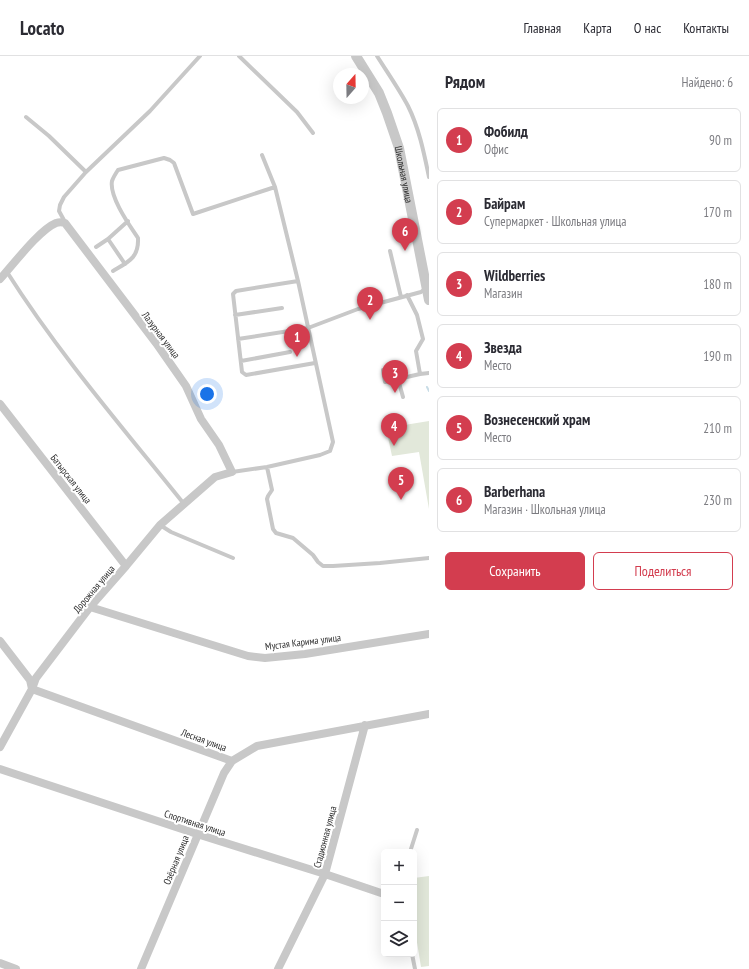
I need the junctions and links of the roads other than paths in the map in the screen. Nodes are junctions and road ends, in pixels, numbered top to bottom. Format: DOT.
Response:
graph roads {
  1 [pos="200,56"];
  2 [pos="239,56"];
  3 [pos="356,56"];
  4 [pos="377,56"];
  5 [pos="26,118"];
  6 [pos="313,133"];
  7 [pos="262,155"];
  8 [pos="86,172"];
  9 [pos="429,177"];
  10 [pos="275,187"];
  11 [pos="128,221"];
  12 [pos="61,222"];
  13 [pos="108,239"];
  14 [pos="96,247"];
  15 [pos="390,251"];
  16 [pos="126,264"];
  17 [pos="114,271"];
  18 [pos="6,272"];
  19 [pos="0,279"];
  20 [pos="298,280"];
  21 [pos="428,288"];
  22 [pos="407,295"];
  23 [pos="401,297"];
  24 [pos="429,300"];
  25 [pos="282,308"];
  26 [pos="235,315"];
  27 [pos="308,328"];
  28 [pos="238,339"];
  29 [pos="290,352"];
  30 [pos="241,361"];
  31 [pos="315,363"];
  32 [pos="383,370"];
  33 [pos="429,373"];
  34 [pos="420,374"];
  35 [pos="398,379"];
  36 [pos="403,397"];
  37 [pos="0,404"];
  38 [pos="267,466"];
  39 [pos="232,472"];
  40 [pos="184,504"];
  41 [pos="160,525"];
  42 [pos="233,558"];
  43 [pos="429,558"];
  44 [pos="126,566"];
  45 [pos="90,607"];
  46 [pos="429,634"];
  47 [pos="0,641"];
  48 [pos="32,689"];
  49 [pos="429,714"];
  50 [pos="365,725"];
  51 [pos="0,747"];
  52 [pos="232,761"];
  53 [pos="0,769"];
  54 [pos="416,830"];
  55 [pos="197,834"];
  56 [pos="411,849"];
  57 [pos="326,874"];
  58 [pos="381,893"];
  59 [pos="413,957"];
  60 [pos="0,963"];
  61 [pos="16,969"];
  62 [pos="141,969"];
  63 [pos="278,969"];
  64 [pos="415,969"];
  1 -- 8 [label="lane"];
  2 -- 6 [label="lane"];
  3 -- 21 [label="street, Школьная улица"];
  4 -- 9 [label="lane"];
  5 -- 8 [label="lane"];
  7 -- 10 [label="lane"];
  8 -- 12 [label="lane"];
  10 -- 11 [label="lane"];
  10 -- 20 [label="lane"];
  11 -- 13 [label="lane"];
  11 -- 16 [label="lane"];
  12 -- 18 [label="street"];
  12 -- 39 [label="street, Лазурная улица"];
  13 -- 14 [label="lane"];
  13 -- 16 [label="lane"];
  15 -- 23 [label="lane"];
  16 -- 17 [label="lane"];
  18 -- 19 [label="street"];
  18 -- 40 [label="lane"];
  20 -- 26 [label="lane"];
  20 -- 27 [label="lane"];
  21 -- 22 [label="lane"];
  21 -- 24 [label="street, Школьная улица"];
  22 -- 23 [label="lane"];
  22 -- 34 [label="lane"];
  23 -- 27 [label="lane"];
  25 -- 26 [label="lane"];
  26 -- 28 [label="lane"];
  27 -- 28 [label="lane"];
  27 -- 31 [label="lane"];
  28 -- 30 [label="lane"];
  29 -- 30 [label="lane"];
  30 -- 31 [label="lane"];
  31 -- 38 [label="lane"];
  32 -- 35 [label="lane"];
  33 -- 34 [label="lane"];
  34 -- 35 [label="lane"];
  35 -- 36 [label="lane"];
  37 -- 44 [label="street, Батырская улица"];
  38 -- 39 [label="lane"];
  38 -- 43 [label="lane"];
  39 -- 40 [label="street, Дорожная улица"];
  40 -- 41 [label="street, Дорожная улица"];
  41 -- 42 [label="lane"];
  41 -- 44 [label="street, Дорожная улица"];
  44 -- 45 [label="street, Дорожная улица"];
  45 -- 46 [label="street, Мустая Карима улица"];
  45 -- 48 [label="street, Дорожная улица"];
  47 -- 48 [label="street"];
  48 -- 51 [label="street, Дорожная улица"];
  48 -- 52 [label="street, Лесная улица"];
  49 -- 50 [label="street, Лесная улица"];
  50 -- 52 [label="street, Лесная улица"];
  50 -- 57 [label="street, Стадионная улица"];
  52 -- 55 [label="street, Озёрная улица"];
  53 -- 55 [label="street, Спортивная улица"];
  54 -- 56 [label="lane"];
  55 -- 57 [label="street, Спортивная улица"];
  55 -- 62 [label="street, Озёрная улица"];
  57 -- 58 [label="street, Спортивная улица"];
  57 -- 63 [label="street, Стадионная улица"];
  59 -- 64 [label="lane"];
  60 -- 61 [label="street"];
}
